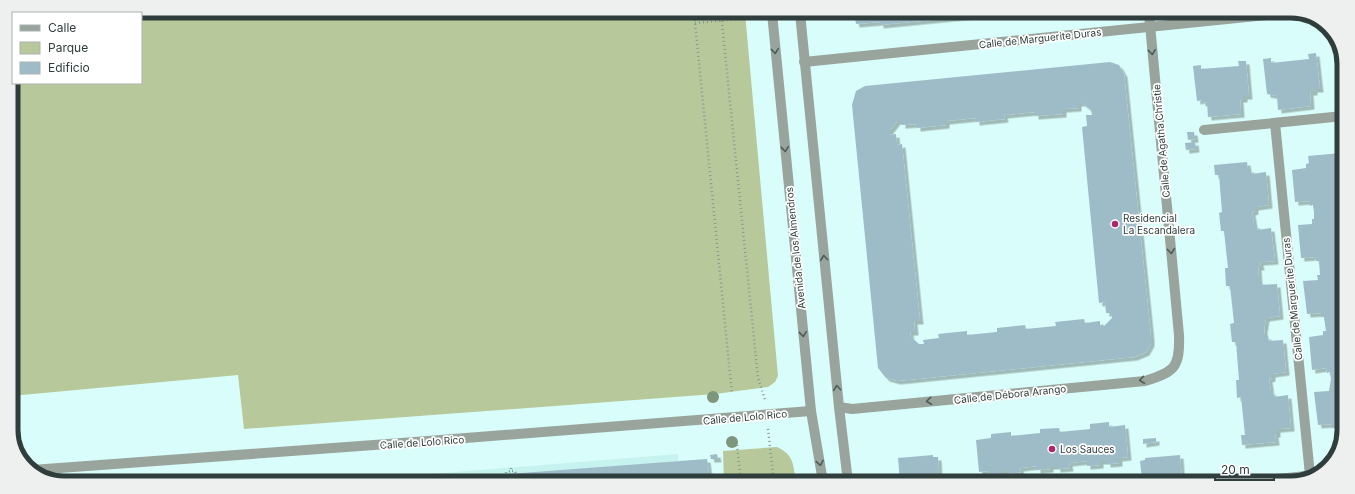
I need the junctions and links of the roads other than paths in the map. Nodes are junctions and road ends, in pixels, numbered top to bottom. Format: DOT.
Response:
graph roads {
  1 [pos="772,18"];
  2 [pos="800,18"];
  3 [pos="1149,18"];
  4 [pos="1234,18"];
  5 [pos="1150,26"];
  6 [pos="804,62"];
  7 [pos="1337,117"];
  8 [pos="1275,123"];
  9 [pos="1204,130"];
  10 [pos="1176,364"];
  11 [pos="839,407"];
  12 [pos="811,411"];
  13 [pos="40,469"];
  14 [pos="1313,471"];
  15 [pos="822,476"];
  16 [pos="847,476"];
  1 -- 12 [label="street, Avenida de los Almendros, one-way"];
  2 -- 6 [label="street"];
  3 -- 5 [label="street, Calle de Agatha Christie"];
  4 -- 5 [label="street, Calle de Marguerite Duras"];
  5 -- 6 [label="street, Calle de Marguerite Duras"];
  5 -- 10 [label="street, Calle de Agatha Christie, one-way"];
  11 -- 6 [label="street, one-way"];
  7 -- 8 [label="street"];
  8 -- 9 [label="street"];
  8 -- 14 [label="street, Calle de Marguerite Duras"];
  10 -- 11 [label="street, Calle de Débora Arango, one-way"];
  11 -- 16 [label="street"];
  12 -- 13 [label="street, Calle de Lolo Rico"];
  12 -- 15 [label="street, Avenida de los Almendros, one-way"];
}
